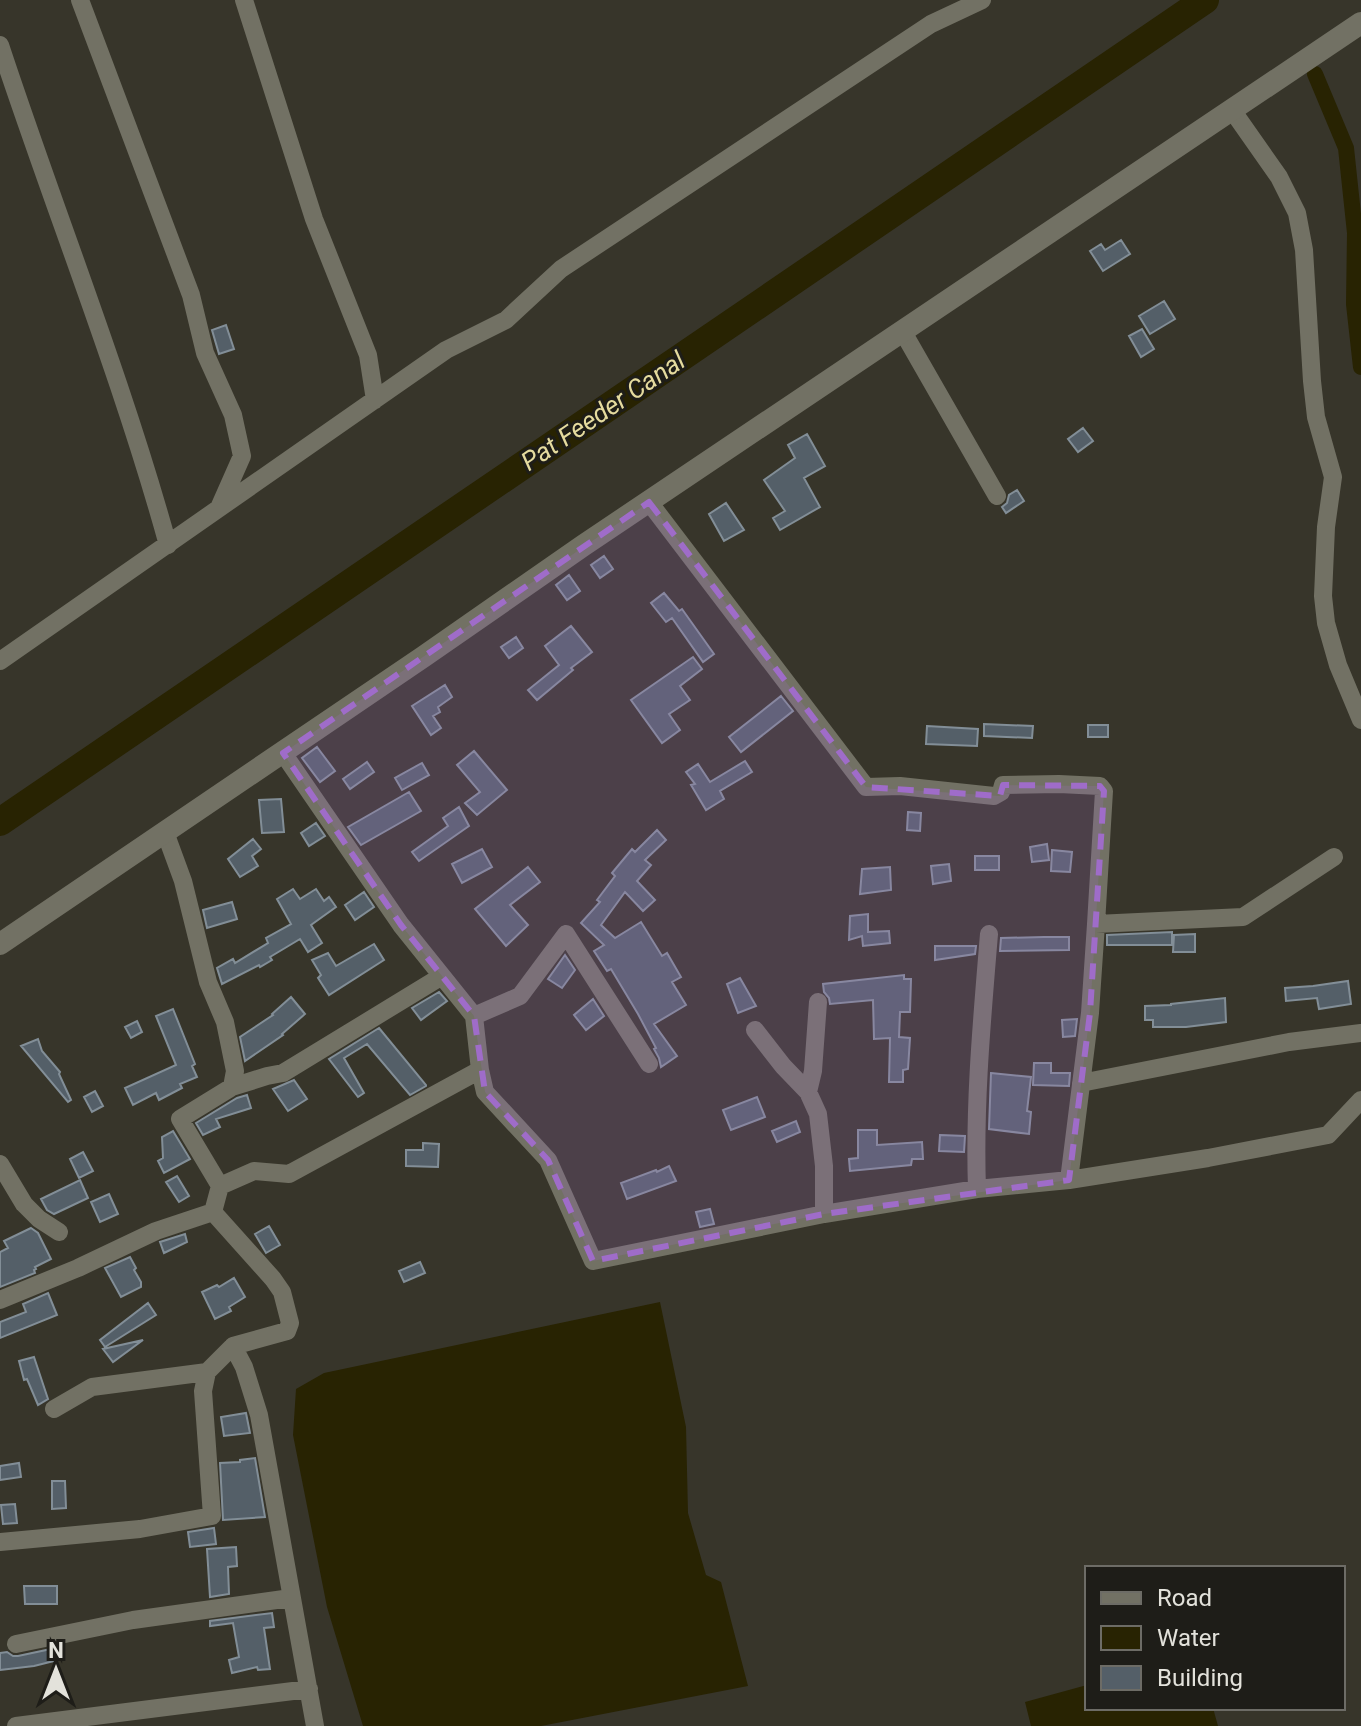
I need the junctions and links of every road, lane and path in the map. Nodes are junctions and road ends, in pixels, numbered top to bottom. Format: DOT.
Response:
graph roads {
  1 [pos="80,0"];
  2 [pos="244,0"];
  3 [pos="982,0"];
  4 [pos="1361,23"];
  5 [pos="0,45"];
  6 [pos="1232,110"];
  7 [pos="903,332"];
  8 [pos="375,400"];
  9 [pos="997,496"];
  10 [pos="649,502"];
  11 [pos="218,510"];
  12 [pos="168,545"];
  13 [pos="0,661"];
  14 [pos="1361,720"];
  15 [pos="283,753"];
  16 [pos="165,832"];
  17 [pos="1334,857"];
  18 [pos="1096,924"];
  19 [pos="989,934"];
  20 [pos="0,944"];
  21 [pos="442,976"];
  22 [pos="818,1002"];
  23 [pos="474,1016"];
  24 [pos="755,1030"];
  25 [pos="1361,1033"];
  26 [pos="649,1064"];
  27 [pos="480,1070"];
  28 [pos="1081,1083"];
  29 [pos="232,1087"];
  30 [pos="808,1092"];
  31 [pos="1361,1100"];
  32 [pos="0,1164"];
  33 [pos="1069,1180"];
  34 [pos="220,1186"];
  35 [pos="977,1189"];
  36 [pos="213,1212"];
  37 [pos="824,1214"];
  38 [pos="59,1232"];
  39 [pos="0,1300"];
  40 [pos="233,1346"];
  41 [pos="207,1372"];
  42 [pos="54,1409"];
  43 [pos="0,1542"];
  44 [pos="291,1598"];
  45 [pos="16,1644"];
  46 [pos="309,1689"];
  47 [pos="16,1726"];
  48 [pos="315,1726"];
  1 -- 11 [label="street"];
  2 -- 8 [label="street"];
  3 -- 8 [label="street"];
  4 -- 6 [label="street"];
  5 -- 12 [label="street"];
  6 -- 7 [label="street"];
  6 -- 14 [label="street"];
  7 -- 9 [label="street"];
  7 -- 10 [label="street"];
  8 -- 11 [label="street"];
  10 -- 15 [label="street"];
  10 -- 18 [label="street"];
  11 -- 12 [label="street"];
  12 -- 13 [label="street"];
  15 -- 16 [label="street"];
  15 -- 21 [label="street"];
  16 -- 20 [label="street"];
  16 -- 29 [label="street"];
  17 -- 18 [label="street"];
  18 -- 28 [label="street"];
  19 -- 35 [label="street"];
  21 -- 23 [label="street"];
  21 -- 29 [label="street"];
  22 -- 30 [label="street"];
  23 -- 26 [label="street"];
  23 -- 27 [label="street"];
  24 -- 30 [label="street"];
  25 -- 28 [label="street"];
  27 -- 34 [label="street"];
  27 -- 37 [label="street"];
  28 -- 33 [label="street"];
  29 -- 34 [label="street"];
  30 -- 37 [label="street"];
  31 -- 33 [label="street"];
  32 -- 38 [label="street"];
  33 -- 35 [label="street"];
  34 -- 36 [label="street"];
  35 -- 37 [label="street"];
  36 -- 39 [label="street"];
  36 -- 40 [label="street"];
  40 -- 41 [label="street"];
  40 -- 44 [label="street"];
  41 -- 42 [label="street"];
  41 -- 43 [label="street"];
  44 -- 45 [label="street"];
  44 -- 46 [label="street"];
  46 -- 47 [label="street"];
  46 -- 48 [label="street"];
}
